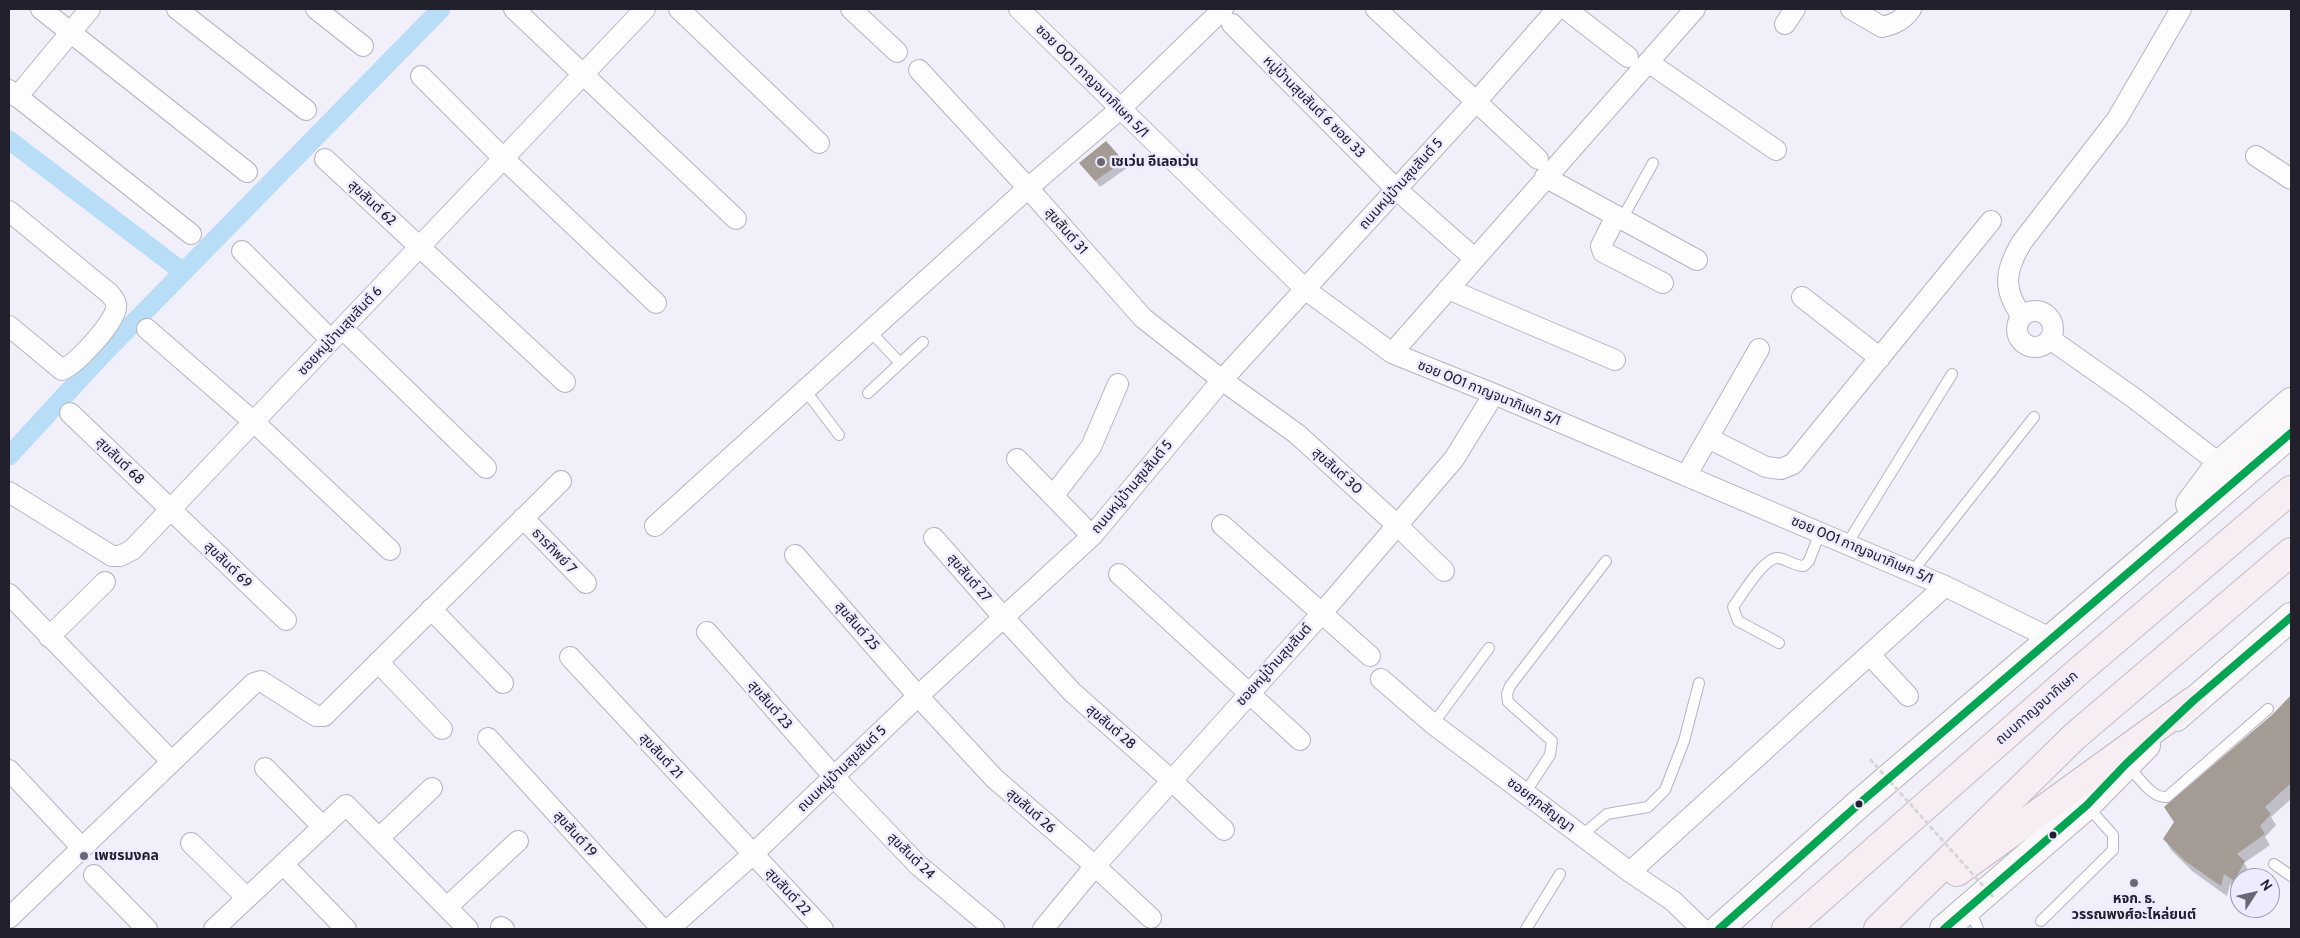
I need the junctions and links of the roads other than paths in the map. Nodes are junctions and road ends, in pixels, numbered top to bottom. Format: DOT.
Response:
graph roads {
  1 [pos="40,9"];
  2 [pos="90,9"];
  3 [pos="177,9"];
  4 [pos="316,9"];
  5 [pos="514,9"];
  6 [pos="645,9"];
  7 [pos="679,9"];
  8 [pos="851,9"];
  9 [pos="1376,9"];
  10 [pos="1557,9"];
  11 [pos="1566,9"];
  12 [pos="1695,9"];
  13 [pos="1851,9"];
  14 [pos="1910,9"];
  15 [pos="2181,9"];
  16 [pos="1021,10"];
  17 [pos="1227,17"];
  18 [pos="70,32"];
  19 [pos="364,46"];
  20 [pos="897,52"];
  21 [pos="1628,57"];
  22 [pos="1648,62"];
  23 [pos="920,70"];
  24 [pos="583,74"];
  25 [pos="421,76"];
  26 [pos="13,93"];
  27 [pos="1475,103"];
  28 [pos="1120,109"];
  29 [pos="306,110"];
  30 [pos="819,142"];
  31 [pos="1776,150"];
  32 [pos="2256,156"];
  33 [pos="502,158"];
  34 [pos="325,159"];
  35 [pos="1652,163"];
  36 [pos="1542,168"];
  37 [pos="247,172"];
  38 [pos="2291,179"];
  39 [pos="1028,188"];
  40 [pos="1396,189"];
  41 [pos="9,211"];
  42 [pos="1619,218"];
  43 [pos="736,219"];
  44 [pos="1991,220"];
  45 [pos="191,234"];
  46 [pos="418,246"];
  47 [pos="242,251"];
  48 [pos="1474,258"];
  49 [pos="1697,260"];
  50 [pos="1663,283"];
  51 [pos="1448,288"];
  52 [pos="1306,290"];
  53 [pos="1802,297"];
  54 [pos="656,303"];
  55 [pos="9,326"];
  56 [pos="147,329"];
  57 [pos="870,331"];
  58 [pos="337,334"];
  59 [pos="923,342"];
  60 [pos="1759,349"];
  61 [pos="1392,353"];
  62 [pos="1880,358"];
  63 [pos="1614,360"];
  64 [pos="900,363"];
  65 [pos="1952,374"];
  66 [pos="1222,380"];
  67 [pos="565,382"];
  68 [pos="1118,384"];
  69 [pos="805,390"];
  70 [pos="868,393"];
  71 [pos="1494,394"];
  72 [pos="2291,402"];
  73 [pos="70,413"];
  74 [pos="2034,417"];
  75 [pos="255,423"];
  76 [pos="2291,433"];
  77 [pos="839,435"];
  78 [pos="1708,438"];
  79 [pos="1016,459"];
  80 [pos="2220,464"];
  81 [pos="486,468"];
  82 [pos="1686,476"];
  83 [pos="561,481"];
  84 [pos="2291,490"];
  85 [pos="9,492"];
  86 [pos="1053,496"];
  87 [pos="171,509"];
  88 [pos="523,518"];
  89 [pos="1222,525"];
  90 [pos="655,526"];
  91 [pos="1398,526"];
  92 [pos="1820,532"];
  93 [pos="1092,536"];
  94 [pos="934,538"];
  95 [pos="1847,544"];
  96 [pos="2157,546"];
  97 [pos="390,550"];
  98 [pos="2291,552"];
  99 [pos="795,555"];
  100 [pos="1606,561"];
  101 [pos="1444,572"];
  102 [pos="1912,572"];
  103 [pos="1119,574"];
  104 [pos="105,582"];
  105 [pos="586,583"];
  106 [pos="1945,586"];
  107 [pos="9,594"];
  108 [pos="432,609"];
  109 [pos="1322,613"];
  110 [pos="2291,617"];
  111 [pos="1004,618"];
  112 [pos="286,620"];
  113 [pos="707,632"];
  114 [pos="49,637"];
  115 [pos="2050,638"];
  116 [pos="1780,643"];
  117 [pos="1489,648"];
  118 [pos="1870,654"];
  119 [pos="1370,656"];
  120 [pos="570,657"];
  121 [pos="378,662"];
  122 [pos="1381,679"];
  123 [pos="503,683"];
  124 [pos="1699,683"];
  125 [pos="1248,694"];
  126 [pos="918,696"];
  127 [pos="1908,696"];
  128 [pos="2193,701"];
  129 [pos="2268,709"];
  130 [pos="1433,724"];
  131 [pos="442,729"];
  132 [pos="488,738"];
  133 [pos="1300,740"];
  134 [pos="171,762"];
  135 [pos="2126,764"];
  136 [pos="265,768"];
  137 [pos="9,770"];
  138 [pos="834,777"];
  139 [pos="1171,780"];
  140 [pos="432,788"];
  141 [pos="1525,793"];
  142 [pos="2087,806"];
  143 [pos="323,827"];
  144 [pos="1224,830"];
  145 [pos="1581,836"];
  146 [pos="379,838"];
  147 [pos="518,841"];
  148 [pos="192,843"];
  149 [pos="82,848"];
  150 [pos="752,855"];
  151 [pos="283,864"];
  152 [pos="2274,864"];
  153 [pos="1095,866"];
  154 [pos="1630,872"];
  155 [pos="1560,874"];
  156 [pos="94,875"];
  157 [pos="2291,876"];
  158 [pos="247,898"];
  159 [pos="447,907"];
  160 [pos="9,918"];
  161 [pos="1152,918"];
  162 [pos="1974,919"];
  163 [pos="2041,921"];
  164 [pos="1881,927"];
  165 [pos="147,929"];
  166 [pos="214,929"];
  167 [pos="346,929"];
  168 [pos="468,929"];
  169 [pos="662,929"];
  170 [pos="670,929"];
  171 [pos="823,929"];
  172 [pos="994,929"];
  173 [pos="1044,929"];
  174 [pos="1526,929"];
  175 [pos="1702,929"];
  176 [pos="1719,929"];
  177 [pos="1786,929"];
  178 [pos="1944,929"];
  1 -- 18 [label="street"];
  2 -- 18 [label="street"];
  3 -- 29 [label="street"];
  4 -- 19 [label="street"];
  5 -- 24 [label="street"];
  6 -- 24 [label="street, ซอยหมู่บ้านสุขสันต์ 6"];
  7 -- 30 [label="street"];
  8 -- 20 [label="street"];
  9 -- 27 [label="street"];
  10 -- 27 [label="street, ถนนหมู่บ้านสุขสันต์ 5"];
  11 -- 21 [label="street"];
  12 -- 22 [label="street"];
  13 -- 14 [label="street"];
  15 -- 80 [label="street"];
  16 -- 28 [label="street, ซอย 001 กาญจนาภิเษก 5/1"];
  17 -- 28 [label="street"];
  17 -- 40 [label="street, หมู่บ้านสุขสันต์ 6 ซอย 33"];
  18 -- 26 [label="street"];
  18 -- 37 [label="street"];
  22 -- 31 [label="street"];
  22 -- 36 [label="street"];
  23 -- 39 [label="street, สุขสันต์ 31"];
  24 -- 33 [label="street, ซอยหมู่บ้านสุขสันต์ 6"];
  24 -- 43 [label="street"];
  25 -- 33 [label="street"];
  26 -- 45 [label="street"];
  27 -- 36 [label="street"];
  27 -- 40 [label="street, ถนนหมู่บ้านสุขสันต์ 5"];
  28 -- 39 [label="street"];
  28 -- 52 [label="street, ซอย 001 กาญจนาภิเษก 5/1"];
  32 -- 38 [label="street"];
  33 -- 46 [label="street, ซอยหมู่บ้านสุขสันต์ 6"];
  33 -- 54 [label="street"];
  34 -- 46 [label="street, สุขสันต์ 62"];
  35 -- 42 [label="lane"];
  36 -- 42 [label="street"];
  36 -- 48 [label="street"];
  39 -- 57 [label="street"];
  39 -- 66 [label="street, สุขสันต์ 31"];
  40 -- 48 [label="street, หมู่บ้านสุขสันต์ 6 ซอย 33"];
  40 -- 52 [label="street, ถนนหมู่บ้านสุขสันต์ 5"];
  41 -- 55 [label="street"];
  42 -- 49 [label="street"];
  42 -- 50 [label="street"];
  44 -- 62 [label="street"];
  46 -- 58 [label="street, ซอยหมู่บ้านสุขสันต์ 6"];
  46 -- 67 [label="street, สุขสันต์ 62"];
  47 -- 58 [label="street"];
  48 -- 51 [label="street"];
  51 -- 61 [label="street"];
  51 -- 63 [label="street"];
  52 -- 61 [label="street, ซอย 001 กาญจนาภิเษก 5/1"];
  52 -- 66 [label="street, ถนนหมู่บ้านสุขสันต์ 5"];
  53 -- 62 [label="street"];
  56 -- 75 [label="street"];
  57 -- 64 [label="lane"];
  57 -- 69 [label="street"];
  58 -- 75 [label="street, ซอยหมู่บ้านสุขสันต์ 6"];
  58 -- 81 [label="street"];
  59 -- 64 [label="lane"];
  60 -- 78 [label="street"];
  61 -- 71 [label="street, ซอย 001 กาญจนาภิเษก 5/1"];
  62 -- 78 [label="street"];
  64 -- 70 [label="lane"];
  65 -- 95 [label="lane"];
  66 -- 91 [label="street, สุขสันต์ 30"];
  66 -- 93 [label="street, ถนนหมู่บ้านสุขสันต์ 5"];
  68 -- 86 [label="street"];
  69 -- 77 [label="lane"];
  69 -- 90 [label="street"];
  71 -- 82 [label="street, ซอย 001 กาญจนาภิเษก 5/1"];
  71 -- 91 [label="street, ซอยหมู่บ้านสุขสันต์"];
  72 -- 80 [label="main road"];
  73 -- 87 [label="street, สุขสันต์ 68"];
  74 -- 102 [label="lane"];
  75 -- 87 [label="street, ซอยหมู่บ้านสุขสันต์ 6"];
  75 -- 97 [label="street"];
  76 -- 96 [label="main road"];
  78 -- 82 [label="street"];
  79 -- 86 [label="street"];
  80 -- 96 [label="main road"];
  82 -- 92 [label="street, ซอย 001 กาญจนาภิเษก 5/1"];
  83 -- 88 [label="street"];
  84 -- 177 [label="highway, ถนนกาญจนาภิเษก"];
  85 -- 87 [label="street, ซอยหมู่บ้านสุขสันต์ 6"];
  86 -- 93 [label="street"];
  87 -- 112 [label="street, สุขสันต์ 69"];
  88 -- 105 [label="street, ธารทิพย์ 7"];
  88 -- 108 [label="street"];
  89 -- 109 [label="street"];
  91 -- 101 [label="street, สุขสันต์ 30"];
  91 -- 109 [label="street, ซอยหมู่บ้านสุขสันต์"];
  92 -- 95 [label="street, ซอย 001 กาญจนาภิเษก 5/1"];
  92 -- 116 [label="lane"];
  93 -- 111 [label="street, ถนนหมู่บ้านสุขสันต์ 5"];
  94 -- 111 [label="street, สุขสันต์ 27"];
  95 -- 102 [label="street, ซอย 001 กาญจนาภิเษก 5/1"];
  96 -- 115 [label="main road"];
  98 -- 164 [label="highway"];
  99 -- 126 [label="street, สุขสันต์ 25"];
  100 -- 141 [label="lane"];
  102 -- 106 [label="street, ซอย 001 กาญจนาภิเษก 5/1"];
  103 -- 125 [label="street"];
  104 -- 114 [label="street"];
  106 -- 115 [label="street, ซอย 001 กาญจนาภิเษก 5/1"];
  106 -- 118 [label="street"];
  107 -- 114 [label="street"];
  108 -- 121 [label="street"];
  108 -- 123 [label="street"];
  109 -- 119 [label="street"];
  109 -- 125 [label="street, ซอยหมู่บ้านสุขสันต์"];
  110 -- 128 [label="main road"];
  111 -- 126 [label="street, ถนนหมู่บ้านสุขสันต์ 5"];
  111 -- 139 [label="street, สุขสันต์ 28"];
  113 -- 138 [label="street, สุขสันต์ 23"];
  114 -- 134 [label="street"];
  115 -- 176 [label="main road"];
  117 -- 130 [label="lane"];
  118 -- 127 [label="street"];
  118 -- 154 [label="street"];
  120 -- 150 [label="street, สุขสันต์ 21"];
  121 -- 131 [label="street"];
  121 -- 134 [label="street"];
  122 -- 130 [label="street, ซอยศุภสัญญา"];
  124 -- 145 [label="lane"];
  125 -- 133 [label="street"];
  125 -- 139 [label="street, ซอยหมู่บ้านสุขสันต์"];
  126 -- 138 [label="street, ถนนหมู่บ้านสุขสันต์ 5"];
  126 -- 153 [label="street, สุขสันต์ 26"];
  128 -- 135 [label="main road"];
  128 -- 164 [label="highway"];
  129 -- 135 [label="lane"];
  130 -- 141 [label="street, ซอยศุภสัญญา"];
  132 -- 169 [label="street, สุขสันต์ 19"];
  134 -- 149 [label="street"];
  135 -- 142 [label="main road"];
  136 -- 143 [label="street"];
  137 -- 149 [label="street"];
  138 -- 150 [label="street, ถนนหมู่บ้านสุขสันต์ 5"];
  138 -- 172 [label="street, สุขสันต์ 24"];
  139 -- 144 [label="street, สุขสันต์ 28"];
  139 -- 153 [label="street, ซอยหมู่บ้านสุขสันต์"];
  140 -- 146 [label="street"];
  141 -- 145 [label="street, ซอยศุภสัญญา"];
  142 -- 162 [label="main road"];
  142 -- 163 [label="lane"];
  143 -- 146 [label="street"];
  143 -- 151 [label="street"];
  145 -- 154 [label="street, ซอยศุภสัญญา"];
  146 -- 159 [label="street"];
  147 -- 159 [label="street"];
  148 -- 158 [label="street"];
  149 -- 160 [label="street"];
  150 -- 170 [label="street, ถนนหมู่บ้านสุขสันต์ 5"];
  150 -- 171 [label="street, สุขสันต์ 22"];
  151 -- 158 [label="street"];
  151 -- 167 [label="street"];
  152 -- 157 [label="lane"];
  153 -- 161 [label="street, สุขสันต์ 26"];
  153 -- 173 [label="street, ซอยหมู่บ้านสุขสันต์"];
  154 -- 175 [label="street, ซอยศุภสัญญา"];
  155 -- 174 [label="lane"];
  156 -- 165 [label="street"];
  158 -- 166 [label="street"];
  159 -- 168 [label="street"];
  162 -- 178 [label="main road"];
}
